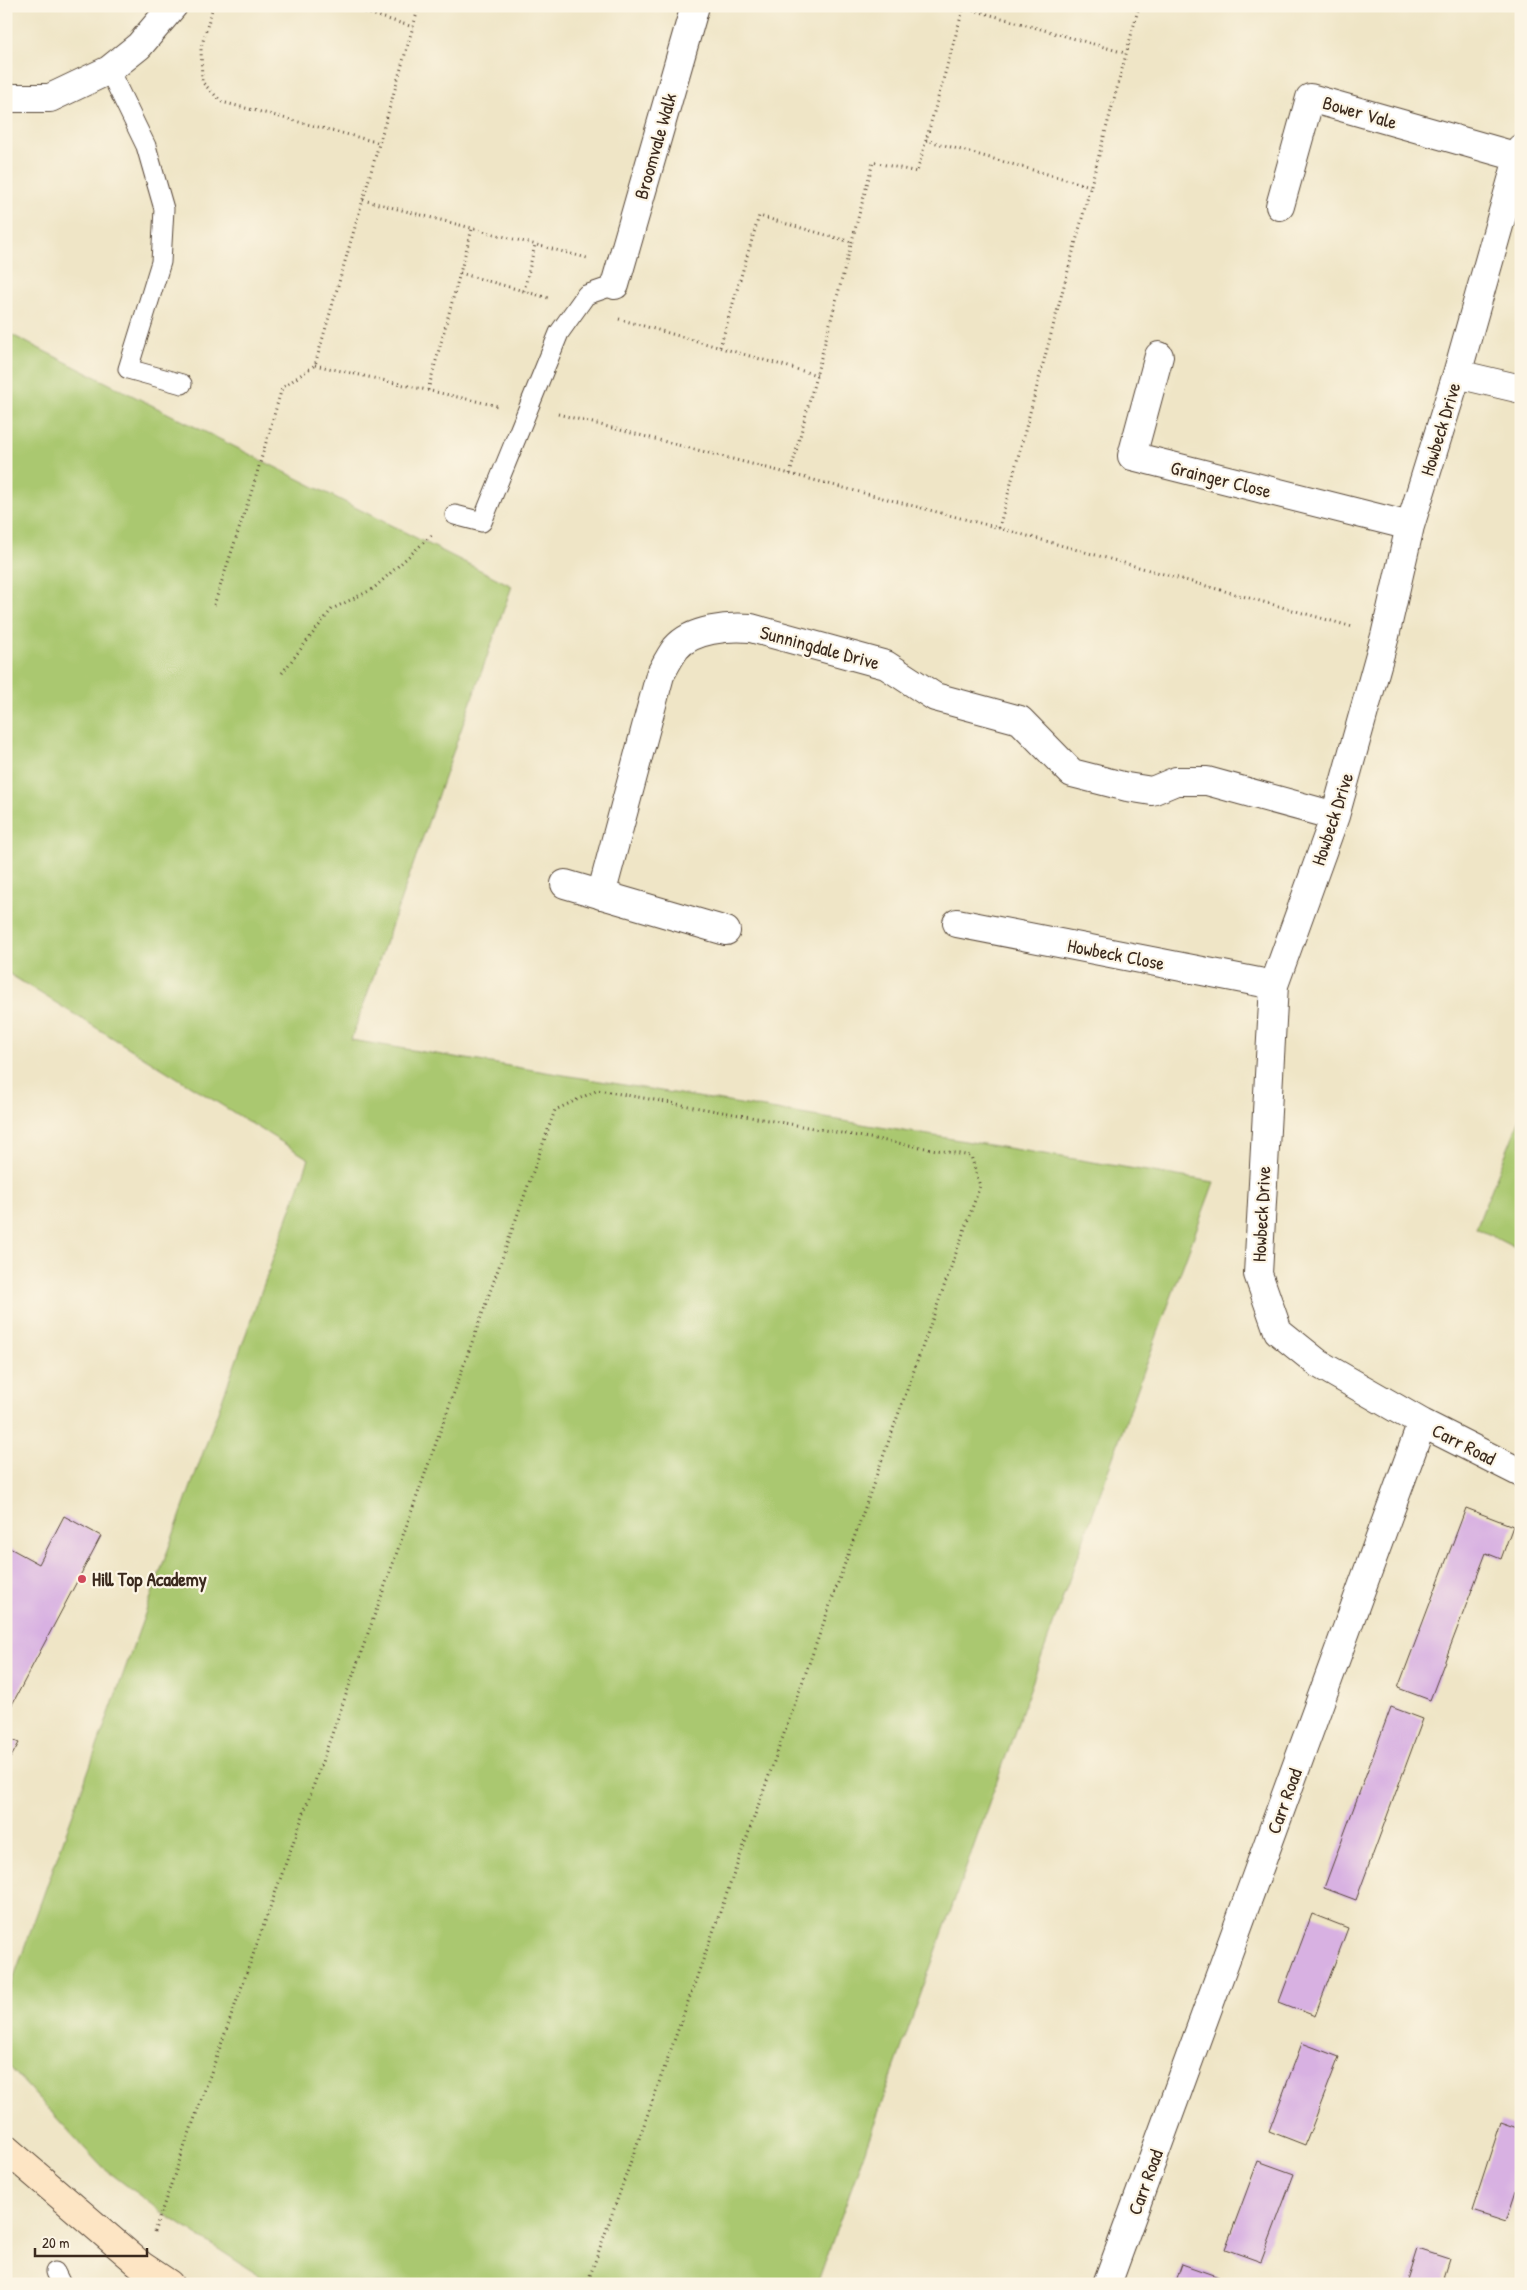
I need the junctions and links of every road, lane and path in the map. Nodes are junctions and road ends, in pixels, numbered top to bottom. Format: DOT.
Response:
graph roads {
  1 [pos="173,6"];
  2 [pos="213,6"];
  3 [pos="346,6"];
  4 [pos="419,6"];
  5 [pos="695,6"];
  6 [pos="1139,6"];
  7 [pos="964,7"];
  8 [pos="359,8"];
  9 [pos="413,27"];
  10 [pos="1125,53"];
  11 [pos="109,70"];
  12 [pos="6,98"];
  13 [pos="926,140"];
  14 [pos="380,143"];
  15 [pos="1519,153"];
  16 [pos="1090,186"];
  17 [pos="363,200"];
  18 [pos="1280,206"];
  19 [pos="472,229"];
  20 [pos="851,242"];
  21 [pos="535,245"];
  22 [pos="460,273"];
  23 [pos="618,276"];
  24 [pos="524,291"];
  25 [pos="578,307"];
  26 [pos="720,347"];
  27 [pos="1159,356"];
  28 [pos="315,365"];
  29 [pos="1457,374"];
  30 [pos="817,375"];
  31 [pos="182,384"];
  32 [pos="1521,388"];
  33 [pos="428,390"];
  34 [pos="529,406"];
  35 [pos="790,474"];
  36 [pos="455,515"];
  37 [pos="1410,526"];
  38 [pos="999,528"];
  39 [pos="214,605"];
  40 [pos="1385,636"];
  41 [pos="282,673"];
  42 [pos="1335,816"];
  43 [pos="565,884"];
  44 [pos="602,895"];
  45 [pos="957,923"];
  46 [pos="726,931"];
  47 [pos="1274,985"];
  48 [pos="1422,1423"];
  49 [pos="1521,1473"];
  50 [pos="6,2149"];
  51 [pos="142,2266"];
  52 [pos="169,2284"];
  53 [pos="587,2284"];
  54 [pos="1107,2284"];
  1 -- 11 [label="street"];
  2 -- 14 [label="path"];
  3 -- 8 [label="path"];
  4 -- 9 [label="path"];
  5 -- 23 [label="street, Broomvale Walk"];
  6 -- 10 [label="path"];
  7 -- 10 [label="path"];
  7 -- 13 [label="path"];
  8 -- 9 [label="path"];
  9 -- 14 [label="path"];
  10 -- 16 [label="path"];
  11 -- 12 [label="street"];
  11 -- 31 [label="lane"];
  13 -- 16 [label="path"];
  13 -- 20 [label="path"];
  14 -- 17 [label="path"];
  15 -- 18 [label="street, Bower Vale"];
  15 -- 29 [label="street, Howbeck Drive"];
  16 -- 38 [label="path"];
  17 -- 19 [label="path"];
  17 -- 28 [label="path"];
  19 -- 21 [label="path"];
  19 -- 22 [label="path"];
  20 -- 26 [label="path"];
  20 -- 30 [label="path"];
  21 -- 23 [label="path"];
  21 -- 24 [label="path"];
  22 -- 24 [label="path"];
  22 -- 33 [label="path"];
  23 -- 25 [label="lane"];
  24 -- 25 [label="path"];
  25 -- 26 [label="path"];
  25 -- 34 [label="lane"];
  26 -- 30 [label="path"];
  27 -- 37 [label="street, Grainger Close"];
  28 -- 33 [label="path"];
  28 -- 39 [label="path"];
  29 -- 32 [label="street"];
  29 -- 37 [label="street, Howbeck Drive"];
  30 -- 35 [label="path"];
  33 -- 34 [label="path"];
  34 -- 35 [label="path"];
  34 -- 36 [label="lane"];
  35 -- 38 [label="path"];
  36 -- 41 [label="path"];
  37 -- 40 [label="street, Howbeck Drive"];
  38 -- 40 [label="path"];
  40 -- 42 [label="street, Howbeck Drive"];
  42 -- 44 [label="street, Sunningdale Drive"];
  42 -- 47 [label="street, Howbeck Drive"];
  43 -- 44 [label="street"];
  44 -- 46 [label="street"];
  45 -- 47 [label="street, Howbeck Close"];
  47 -- 48 [label="street, Howbeck Drive"];
  48 -- 49 [label="street, Carr Road"];
  48 -- 54 [label="street, Carr Road"];
  50 -- 51 [label="main road"];
  51 -- 52 [label="main road"];
  51 -- 53 [label="path"];
}
